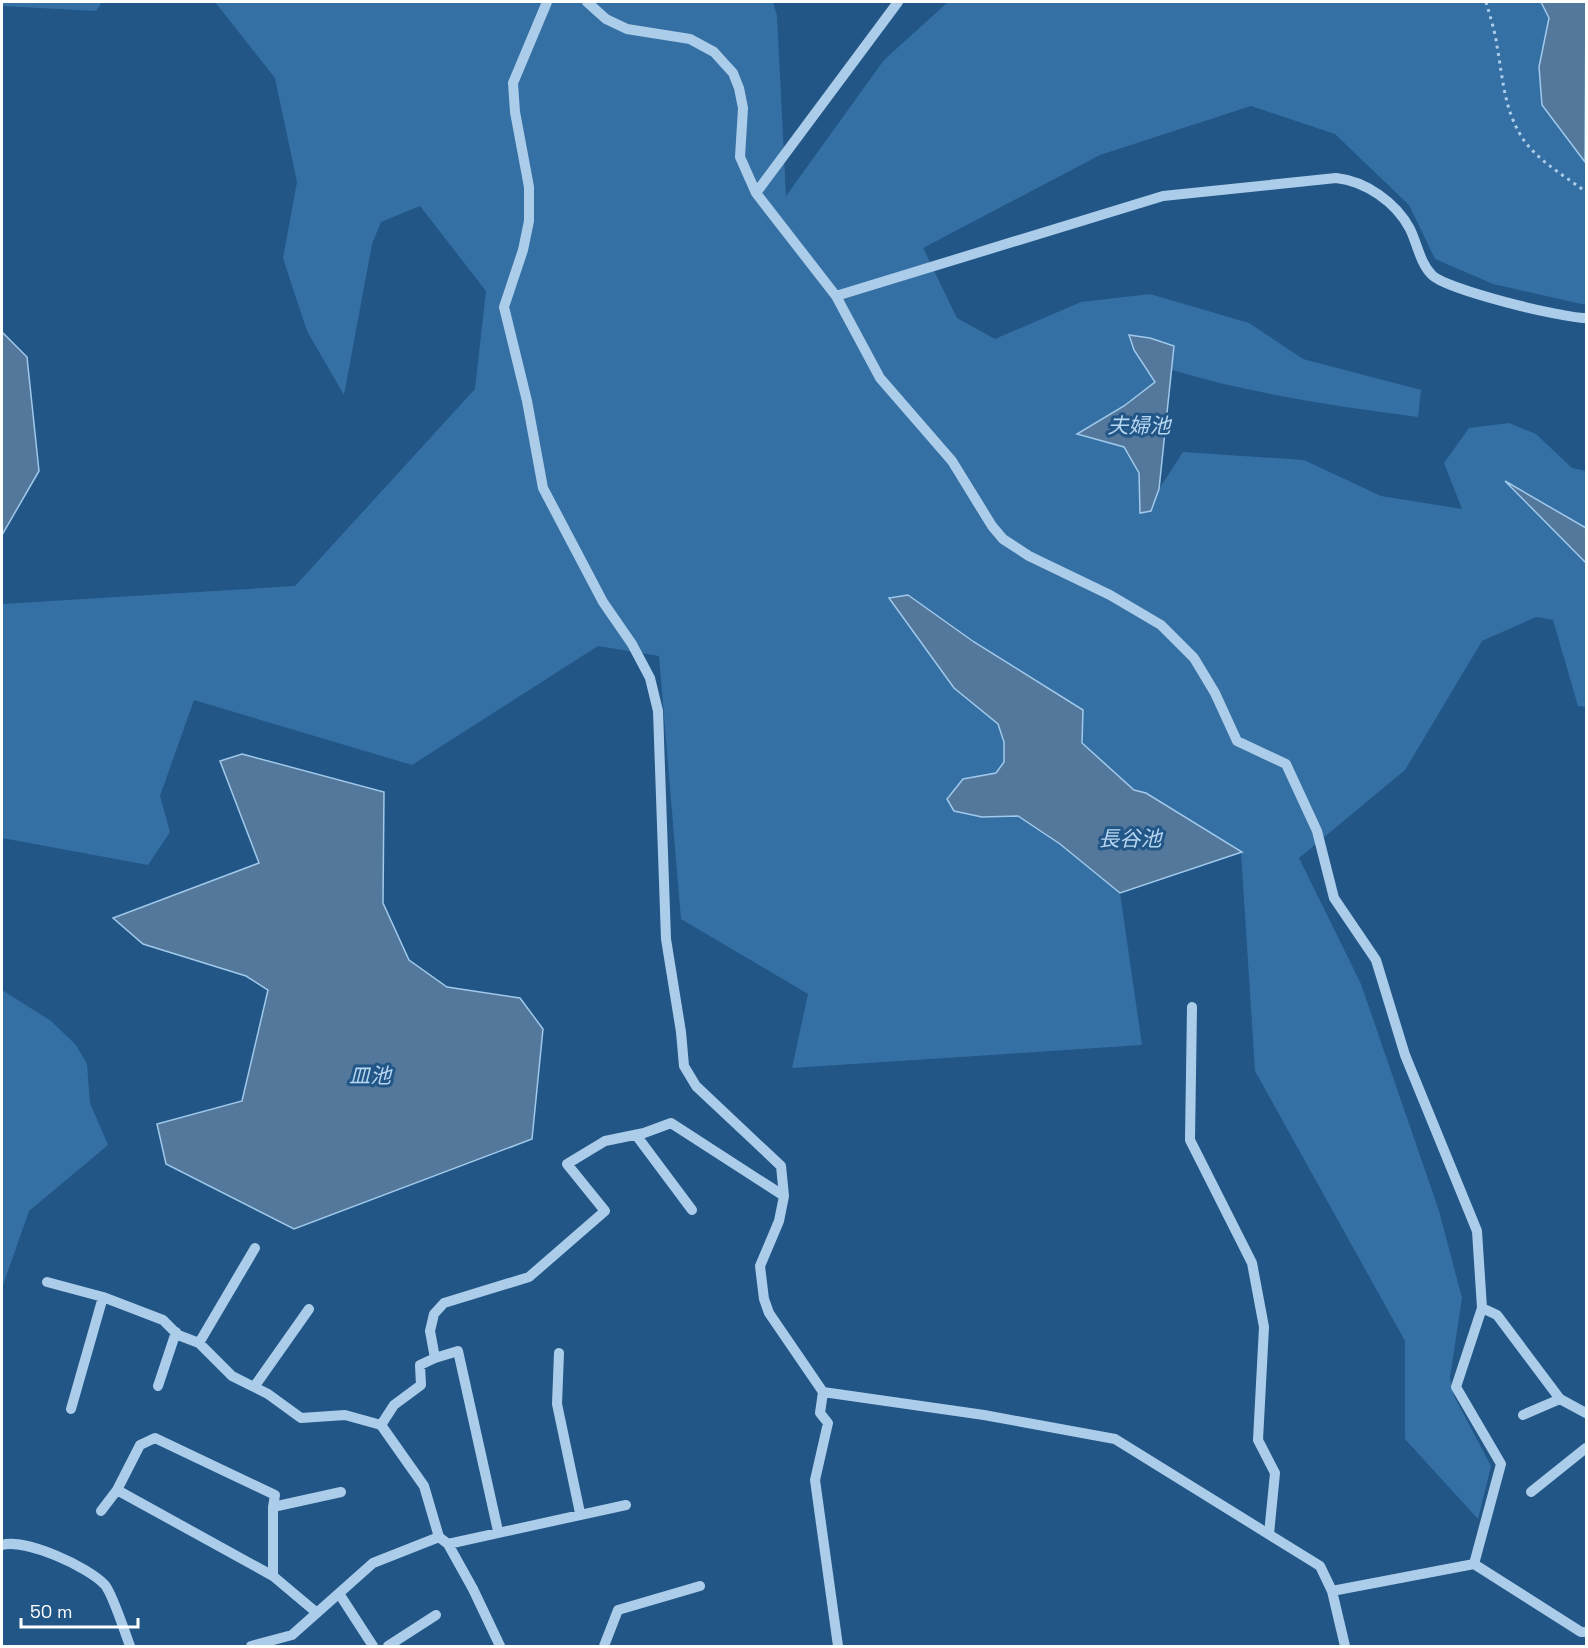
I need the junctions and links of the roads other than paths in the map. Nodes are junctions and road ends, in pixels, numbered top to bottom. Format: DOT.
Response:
graph roads {
  1 [pos="547,2"];
  2 [pos="587,2"];
  3 [pos="898,2"];
  4 [pos="756,193"];
  5 [pos="836,296"];
  6 [pos="1587,318"];
  7 [pos="1192,1007"];
  8 [pos="636,1135"];
  9 [pos="784,1196"];
  10 [pos="692,1210"];
  11 [pos="255,1248"];
  12 [pos="47,1282"];
  13 [pos="103,1297"];
  14 [pos="1482,1308"];
  15 [pos="309,1309"];
  16 [pos="176,1332"];
  17 [pos="199,1343"];
  18 [pos="559,1353"];
  19 [pos="435,1358"];
  20 [pos="158,1386"];
  21 [pos="254,1387"];
  22 [pos="823,1392"];
  23 [pos="1560,1399"];
  24 [pos="71,1409"];
  25 [pos="1587,1413"];
  26 [pos="1523,1414"];
  27 [pos="381,1425"];
  28 [pos="1587,1448"];
  29 [pos="117,1490"];
  30 [pos="340,1492"];
  31 [pos="1531,1492"];
  32 [pos="626,1505"];
  33 [pos="273,1507"];
  34 [pos="101,1511"];
  35 [pos="580,1513"];
  36 [pos="498,1531"];
  37 [pos="1269,1534"];
  38 [pos="439,1537"];
  39 [pos="448,1544"];
  40 [pos="2,1545"];
  41 [pos="1474,1564"];
  42 [pos="273,1576"];
  43 [pos="700,1586"];
  44 [pos="1332,1591"];
  45 [pos="340,1595"];
  46 [pos="317,1613"];
  47 [pos="436,1615"];
  48 [pos="1587,1632"];
  49 [pos="130,1647"];
  50 [pos="251,1647"];
  51 [pos="373,1647"];
  52 [pos="388,1647"];
  53 [pos="500,1647"];
  54 [pos="604,1647"];
  55 [pos="838,1647"];
  56 [pos="1345,1647"];
  1 -- 9 [label="street"];
  2 -- 4 [label="street"];
  3 -- 4 [label="street"];
  4 -- 5 [label="street"];
  5 -- 6 [label="street"];
  5 -- 14 [label="street"];
  7 -- 37 [label="street"];
  8 -- 9 [label="street"];
  8 -- 10 [label="street"];
  8 -- 19 [label="street"];
  9 -- 22 [label="street"];
  11 -- 17 [label="street"];
  12 -- 13 [label="street"];
  13 -- 16 [label="street"];
  13 -- 24 [label="street"];
  14 -- 23 [label="street"];
  14 -- 41 [label="street"];
  15 -- 21 [label="street"];
  16 -- 17 [label="street"];
  16 -- 20 [label="street"];
  17 -- 21 [label="street"];
  18 -- 35 [label="street"];
  19 -- 27 [label="street"];
  19 -- 36 [label="street"];
  21 -- 27 [label="street"];
  22 -- 37 [label="street"];
  22 -- 55 [label="street"];
  23 -- 25 [label="street"];
  23 -- 26 [label="street"];
  27 -- 38 [label="street"];
  28 -- 31 [label="street"];
  29 -- 33 [label="street"];
  29 -- 34 [label="street"];
  29 -- 42 [label="street"];
  30 -- 33 [label="street"];
  32 -- 35 [label="street"];
  33 -- 42 [label="street"];
  35 -- 36 [label="street"];
  36 -- 39 [label="street"];
  37 -- 44 [label="street"];
  38 -- 39 [label="street"];
  38 -- 45 [label="street"];
  39 -- 53 [label="street"];
  40 -- 49 [label="street"];
  41 -- 44 [label="street"];
  41 -- 48 [label="street"];
  42 -- 46 [label="street"];
  43 -- 54 [label="street"];
  44 -- 56 [label="street"];
  45 -- 46 [label="street"];
  45 -- 51 [label="street"];
  46 -- 50 [label="street"];
  47 -- 52 [label="street"];
}
